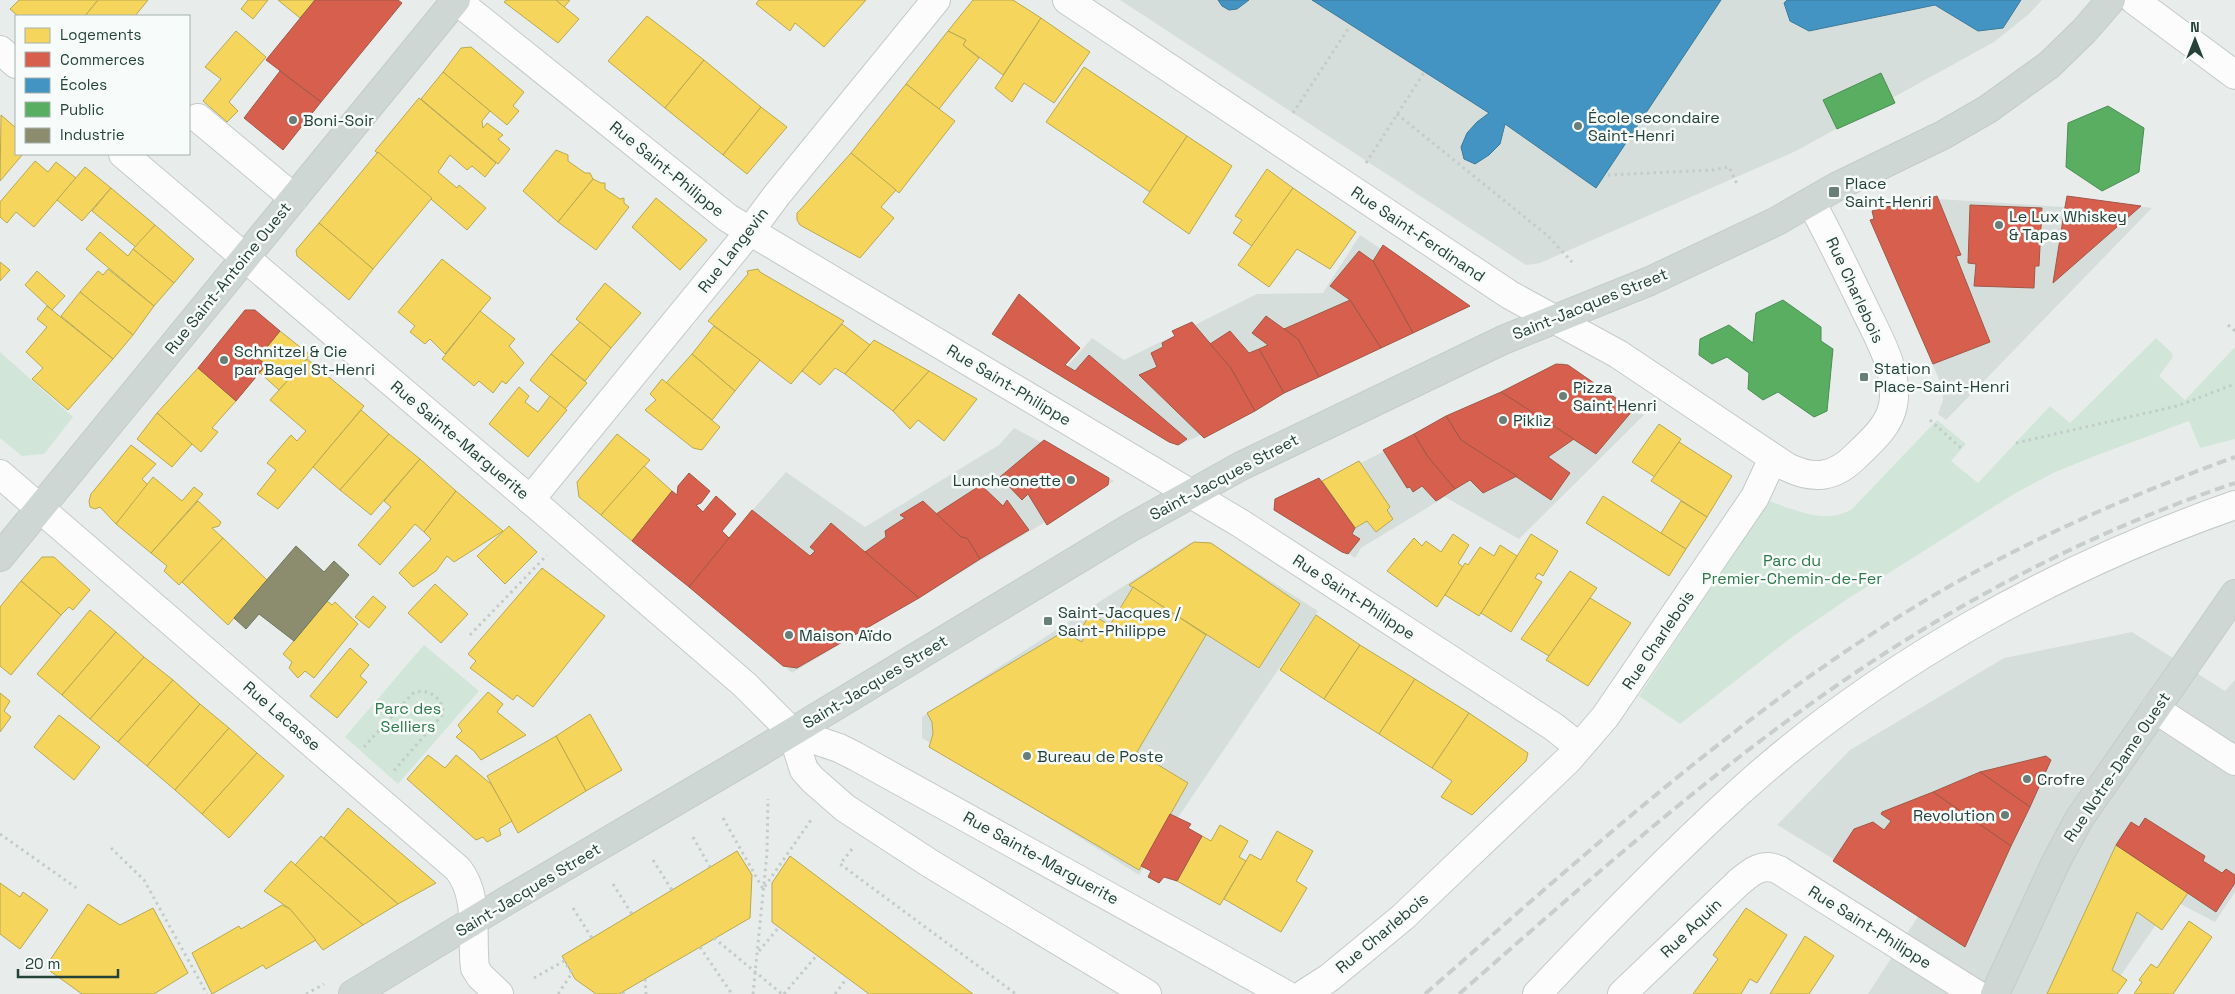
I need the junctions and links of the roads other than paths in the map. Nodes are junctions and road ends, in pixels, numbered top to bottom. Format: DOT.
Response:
graph roads {
  1 [pos="456,0"];
  2 [pos="936,0"];
  3 [pos="1067,0"];
  4 [pos="2111,0"];
  5 [pos="2134,0"];
  6 [pos="0,50"];
  7 [pos="15,63"];
  8 [pos="2235,75"];
  9 [pos="198,118"];
  10 [pos="124,155"];
  11 [pos="294,198"];
  12 [pos="1811,202"];
  13 [pos="750,231"];
  14 [pos="246,257"];
  15 [pos="1554,320"];
  16 [pos="1773,458"];
  17 [pos="0,474"];
  18 [pos="1190,494"];
  19 [pos="530,500"];
  20 [pos="2230,507"];
  21 [pos="41,509"];
  22 [pos="0,557"];
  23 [pos="2235,574"];
  24 [pos="2235,594"];
  25 [pos="2211,627"];
  26 [pos="2155,709"];
  27 [pos="792,732"];
  28 [pos="1579,747"];
  29 [pos="2235,762"];
  30 [pos="1763,867"];
  31 [pos="473,922"];
  32 [pos="353,994"];
  33 [pos="499,994"];
  34 [pos="1147,994"];
  35 [pos="1285,994"];
  36 [pos="1304,994"];
  37 [pos="1537,994"];
  38 [pos="1622,994"];
  39 [pos="1976,994"];
  40 [pos="1995,994"];
  1 -- 11 [label="main road, Rue Saint-Antoine Ouest"];
  1 -- 13 [label="street, Rue Saint-Philippe"];
  2 -- 13 [label="street, Rue Langevin"];
  3 -- 15 [label="street, Rue Saint-Ferdinand"];
  4 -- 12 [label="main road, Saint-Jacques Street"];
  5 -- 8 [label="street"];
  6 -- 7 [label="street"];
  9 -- 11 [label="street"];
  10 -- 14 [label="street, Rue Sainte-Marguerite"];
  11 -- 14 [label="main road, Rue Saint-Antoine Ouest"];
  12 -- 15 [label="main road, Saint-Jacques Street"];
  12 -- 16 [label="street, Rue Charlebois"];
  13 -- 18 [label="street, Rue Saint-Philippe"];
  13 -- 19 [label="street, Rue Langevin"];
  14 -- 19 [label="street, Rue Sainte-Marguerite"];
  14 -- 21 [label="main road, Rue Saint-Antoine Ouest"];
  15 -- 16 [label="street, Rue Saint-Ferdinand"];
  15 -- 18 [label="main road, Saint-Jacques Street"];
  16 -- 28 [label="street, Rue Charlebois"];
  17 -- 21 [label="street, Rue Lacasse"];
  18 -- 27 [label="main road, Saint-Jacques Street"];
  18 -- 28 [label="street, Rue Saint-Philippe"];
  19 -- 27 [label="street, Rue Sainte-Marguerite"];
  20 -- 37 [label="street"];
  21 -- 22 [label="main road, Rue Saint-Antoine Ouest"];
  21 -- 31 [label="street, Rue Lacasse"];
  23 -- 25 [label="main road, Rue Notre-Dame Ouest"];
  24 -- 25 [label="main road, Rue Notre-Dame Ouest"];
  25 -- 26 [label="main road, Rue Notre-Dame Ouest"];
  26 -- 29 [label="street"];
  26 -- 40 [label="main road, Rue Notre-Dame Ouest"];
  27 -- 31 [label="main road, Saint-Jacques Street"];
  27 -- 34 [label="street, Rue Sainte-Marguerite"];
  27 -- 35 [label="street, Rue Sainte-Marguerite"];
  28 -- 36 [label="street, Rue Charlebois"];
  30 -- 38 [label="street, Rue Aquin"];
  30 -- 39 [label="street, Rue Saint-Philippe"];
  31 -- 32 [label="main road, Saint-Jacques Street"];
  31 -- 33 [label="street, Rue Lacasse"];
}
